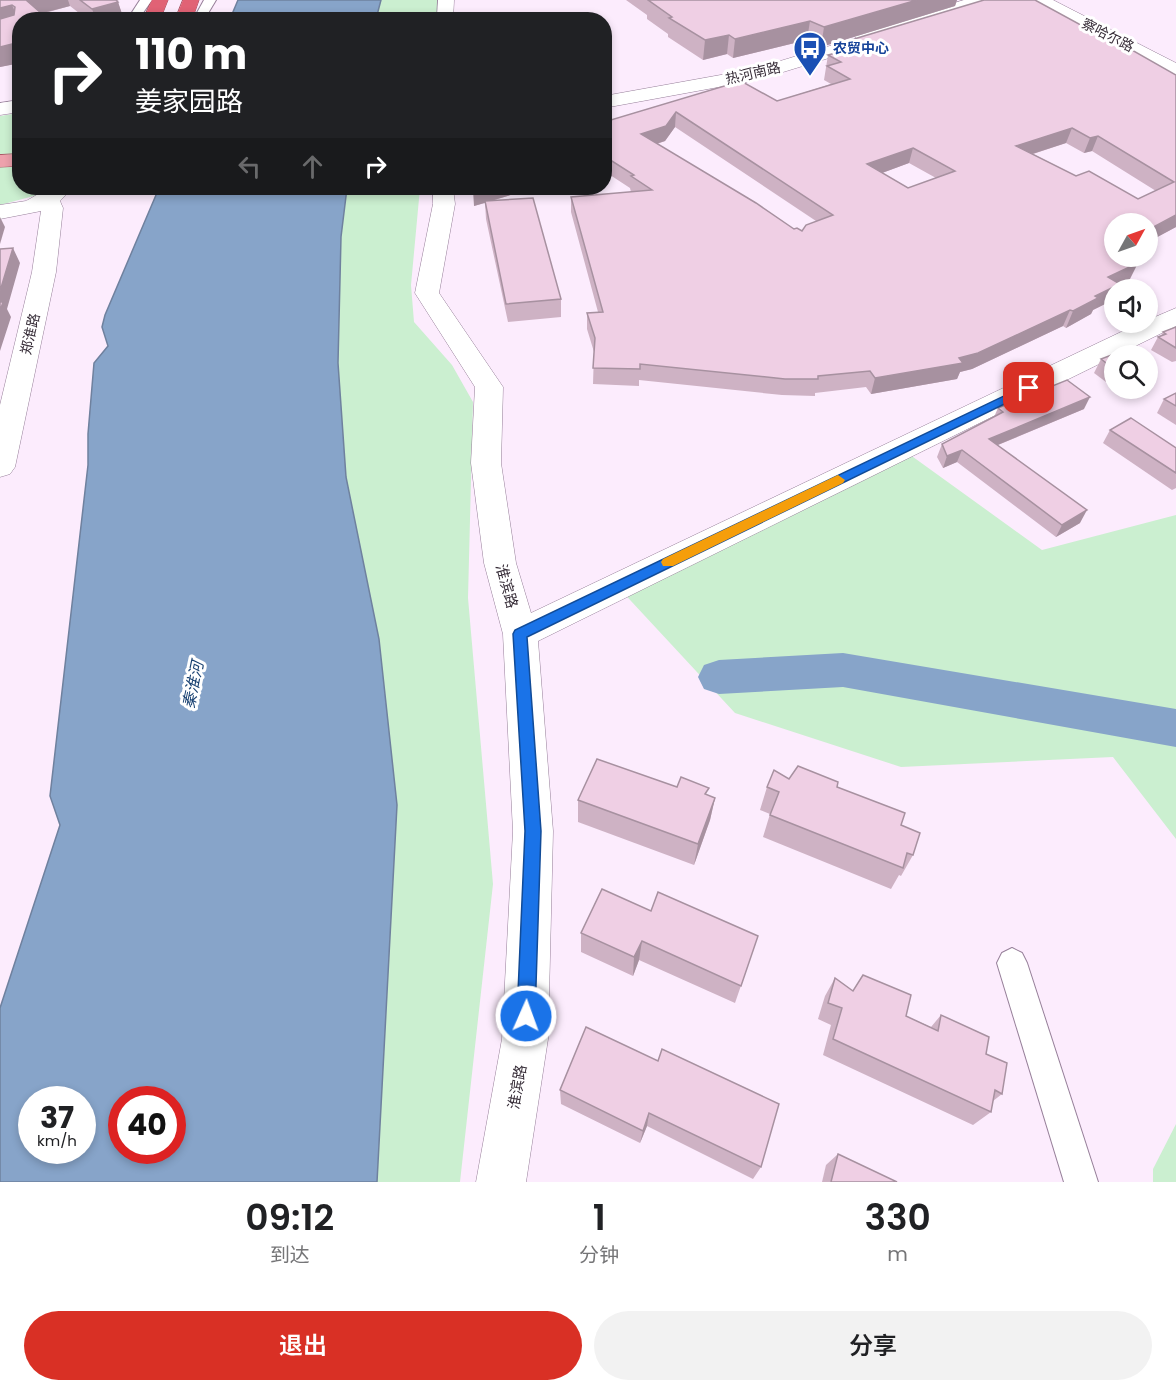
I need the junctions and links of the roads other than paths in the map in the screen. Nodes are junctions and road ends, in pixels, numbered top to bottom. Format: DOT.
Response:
graph roads {
  1 [pos="981,0"];
  2 [pos="1001,0"];
  3 [pos="1027,0"];
  4 [pos="1040,0"];
  5 [pos="1176,70"];
  6 [pos="757,74"];
  7 [pos="1176,79"];
  8 [pos="612,94"];
  9 [pos="612,101"];
  10 [pos="659,111"];
  11 [pos="53,195"];
  12 [pos="55,195"];
  13 [pos="444,195"];
  14 [pos="0,212"];
  15 [pos="1176,316"];
  16 [pos="0,467"];
  17 [pos="520,634"];
  18 [pos="1012,963"];
  19 [pos="501,1182"];
  20 [pos="1081,1182"];
  1 -- 8 [label="street, 热河南路"];
  2 -- 6 [label="street, 热河南路"];
  3 -- 7 [label="street, 察哈尔路"];
  4 -- 5 [label="street, 察哈尔路"];
  6 -- 9 [label="street, 热河南路"];
  6 -- 10 [label="street"];
  11 -- 14 [label="street"];
  12 -- 16 [label="street, 郑淮路"];
  13 -- 17 [label="street, 淮滨路"];
  15 -- 17 [label="street"];
  17 -- 19 [label="street, 淮滨路"];
  18 -- 20 [label="street"];
}
